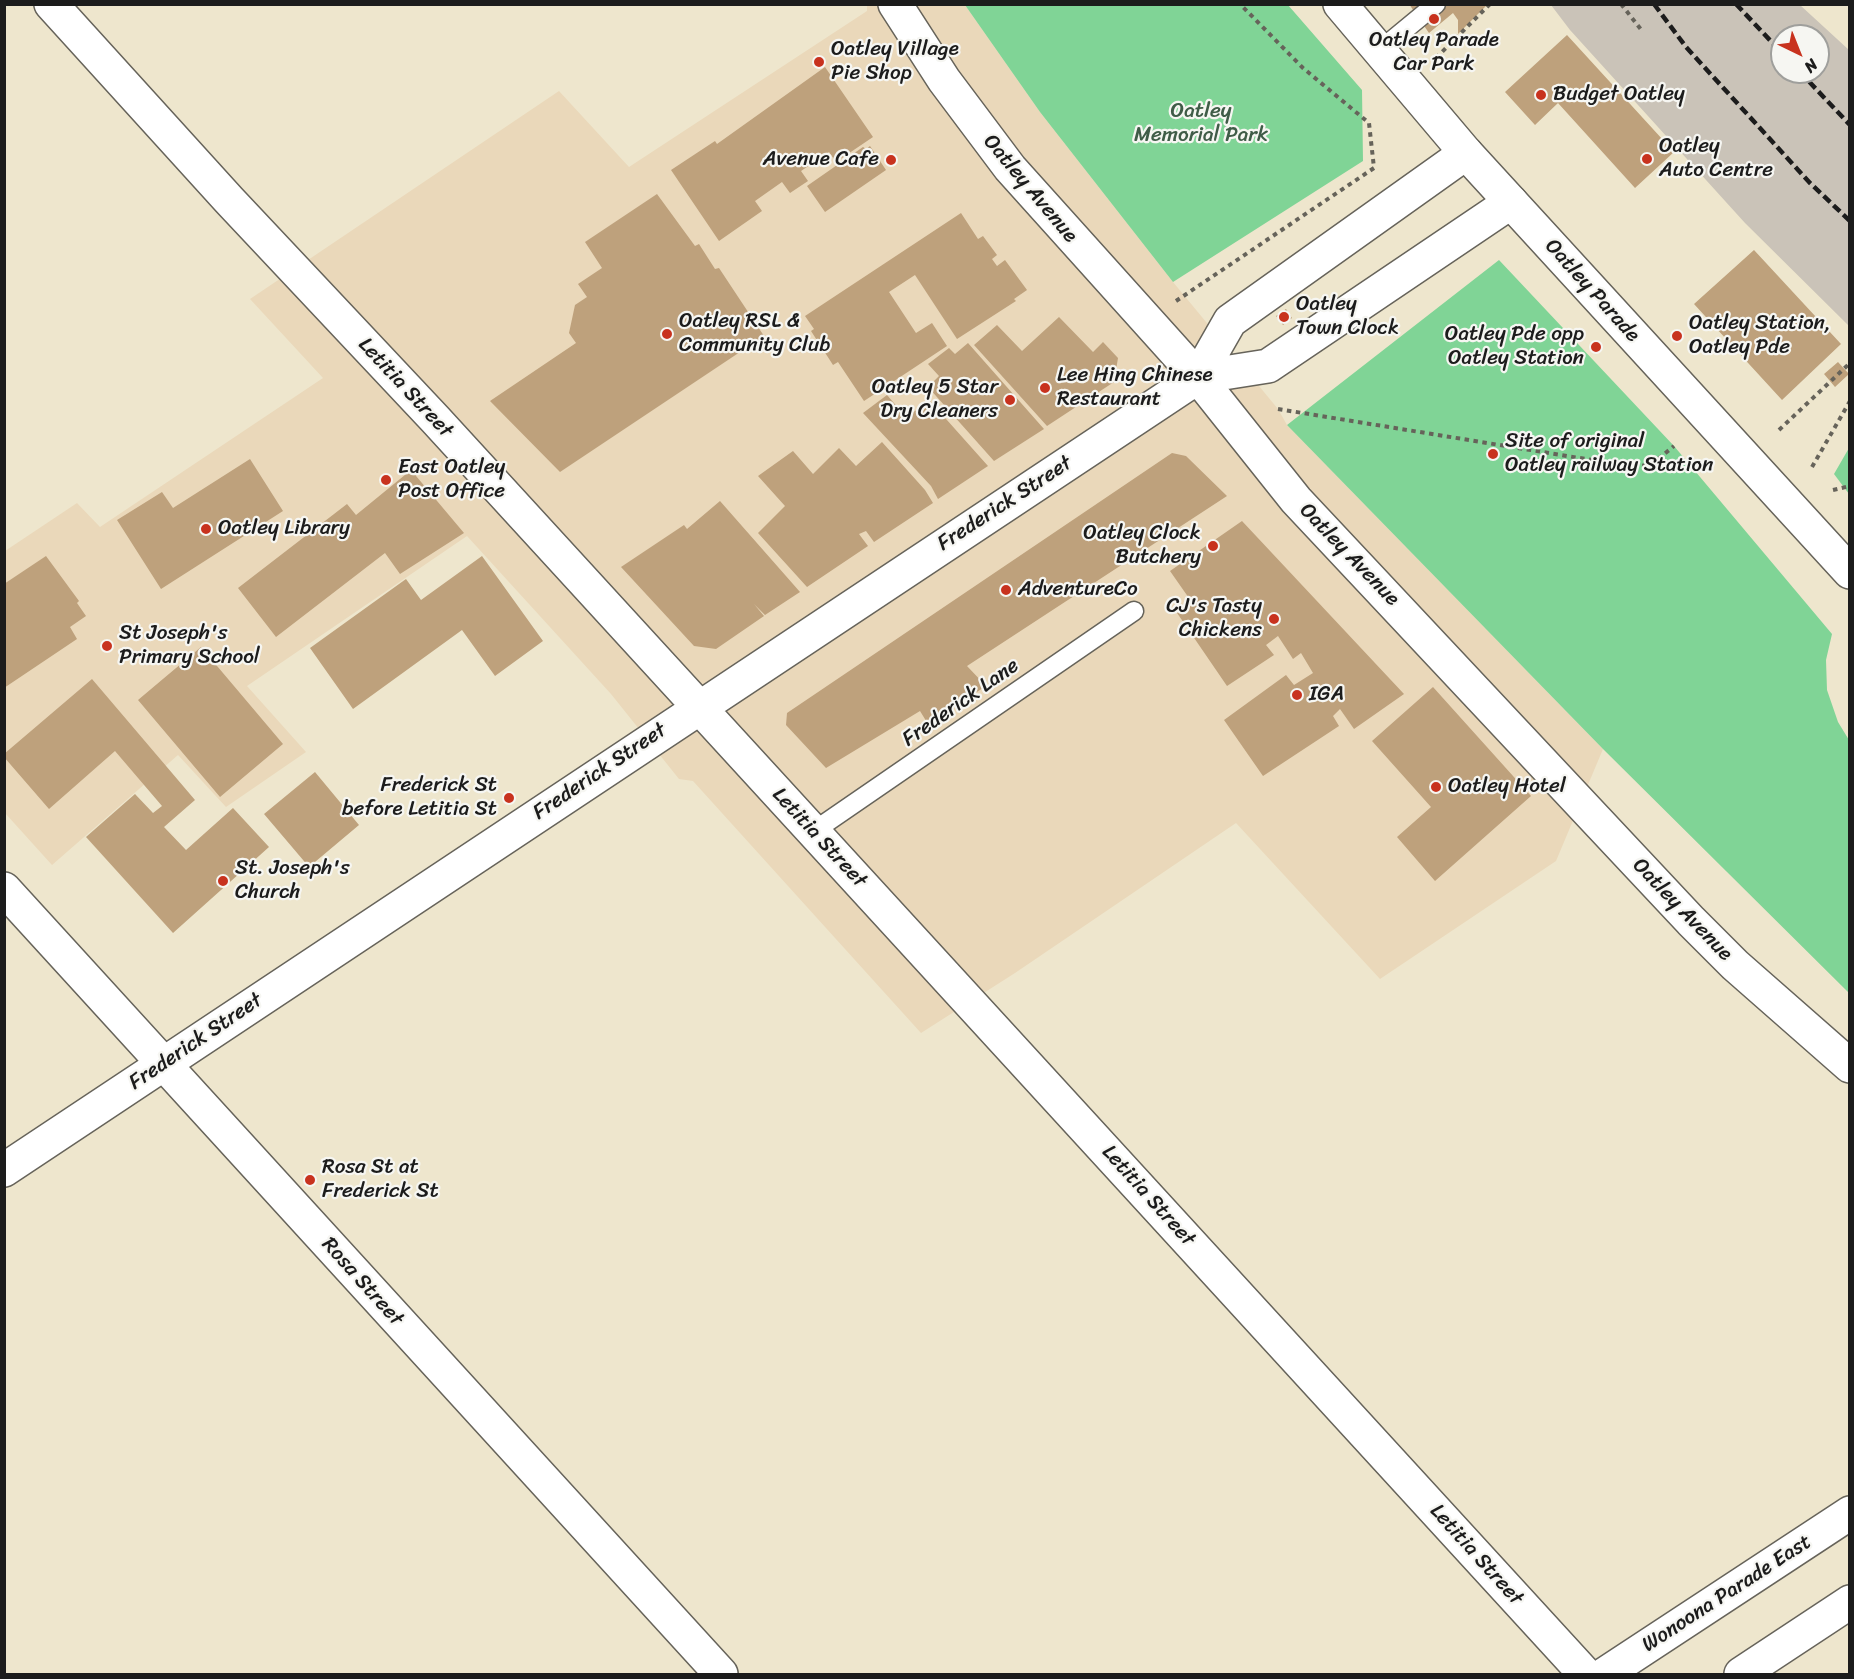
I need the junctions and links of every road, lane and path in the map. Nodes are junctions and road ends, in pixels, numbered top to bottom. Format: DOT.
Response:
graph roads {
  1 [pos="51,4"];
  2 [pos="895,4"];
  3 [pos="1240,4"];
  4 [pos="1340,4"];
  5 [pos="1436,4"];
  6 [pos="1490,4"];
  7 [pos="1621,4"];
  8 [pos="1643,32"];
  9 [pos="1379,51"];
  10 [pos="1436,58"];
  11 [pos="1466,153"];
  12 [pos="1511,202"];
  13 [pos="1146,322"];
  14 [pos="1850,363"];
  15 [pos="1198,377"];
  16 [pos="1850,401"];
  17 [pos="1278,409"];
  18 [pos="1779,430"];
  19 [pos="1674,446"];
  20 [pos="1812,467"];
  21 [pos="1850,486"];
  22 [pos="1833,490"];
  23 [pos="1850,572"];
  24 [pos="1134,611"];
  25 [pos="697,707"];
  26 [pos="814,831"];
  27 [pos="4,889"];
  28 [pos="163,1065"];
  29 [pos="1850,1066"];
  30 [pos="4,1170"];
  31 [pos="1850,1513"];
  32 [pos="1850,1602"];
  33 [pos="721,1674"];
  34 [pos="1585,1674"];
  35 [pos="1605,1674"];
  36 [pos="1741,1674"];
  1 -- 25 [label="street, Letitia Street"];
  2 -- 13 [label="street, Oatley Avenue"];
  3 -- 13 [label="path"];
  4 -- 9 [label="street, Oatley Parade"];
  5 -- 9 [label="lane"];
  6 -- 10 [label="path"];
  7 -- 8 [label="path"];
  9 -- 11 [label="street, Oatley Parade"];
  11 -- 12 [label="street, Oatley Parade"];
  11 -- 15 [label="street, Frederick Street"];
  12 -- 15 [label="street, Frederick Street"];
  12 -- 23 [label="street, Oatley Parade"];
  13 -- 15 [label="street, Oatley Avenue"];
  14 -- 18 [label="path"];
  15 -- 25 [label="street, Frederick Street"];
  15 -- 29 [label="street, Oatley Avenue"];
  16 -- 20 [label="path"];
  17 -- 19 [label="path"];
  21 -- 22 [label="path"];
  24 -- 26 [label="lane, Frederick Lane"];
  25 -- 26 [label="street, Letitia Street"];
  25 -- 28 [label="street, Frederick Street"];
  26 -- 34 [label="street, Letitia Street"];
  27 -- 28 [label="street, Rosa Street"];
  28 -- 30 [label="street, Frederick Street"];
  28 -- 33 [label="street, Rosa Street"];
  31 -- 35 [label="street, Wonoona Parade East"];
  32 -- 36 [label="street"];
}
